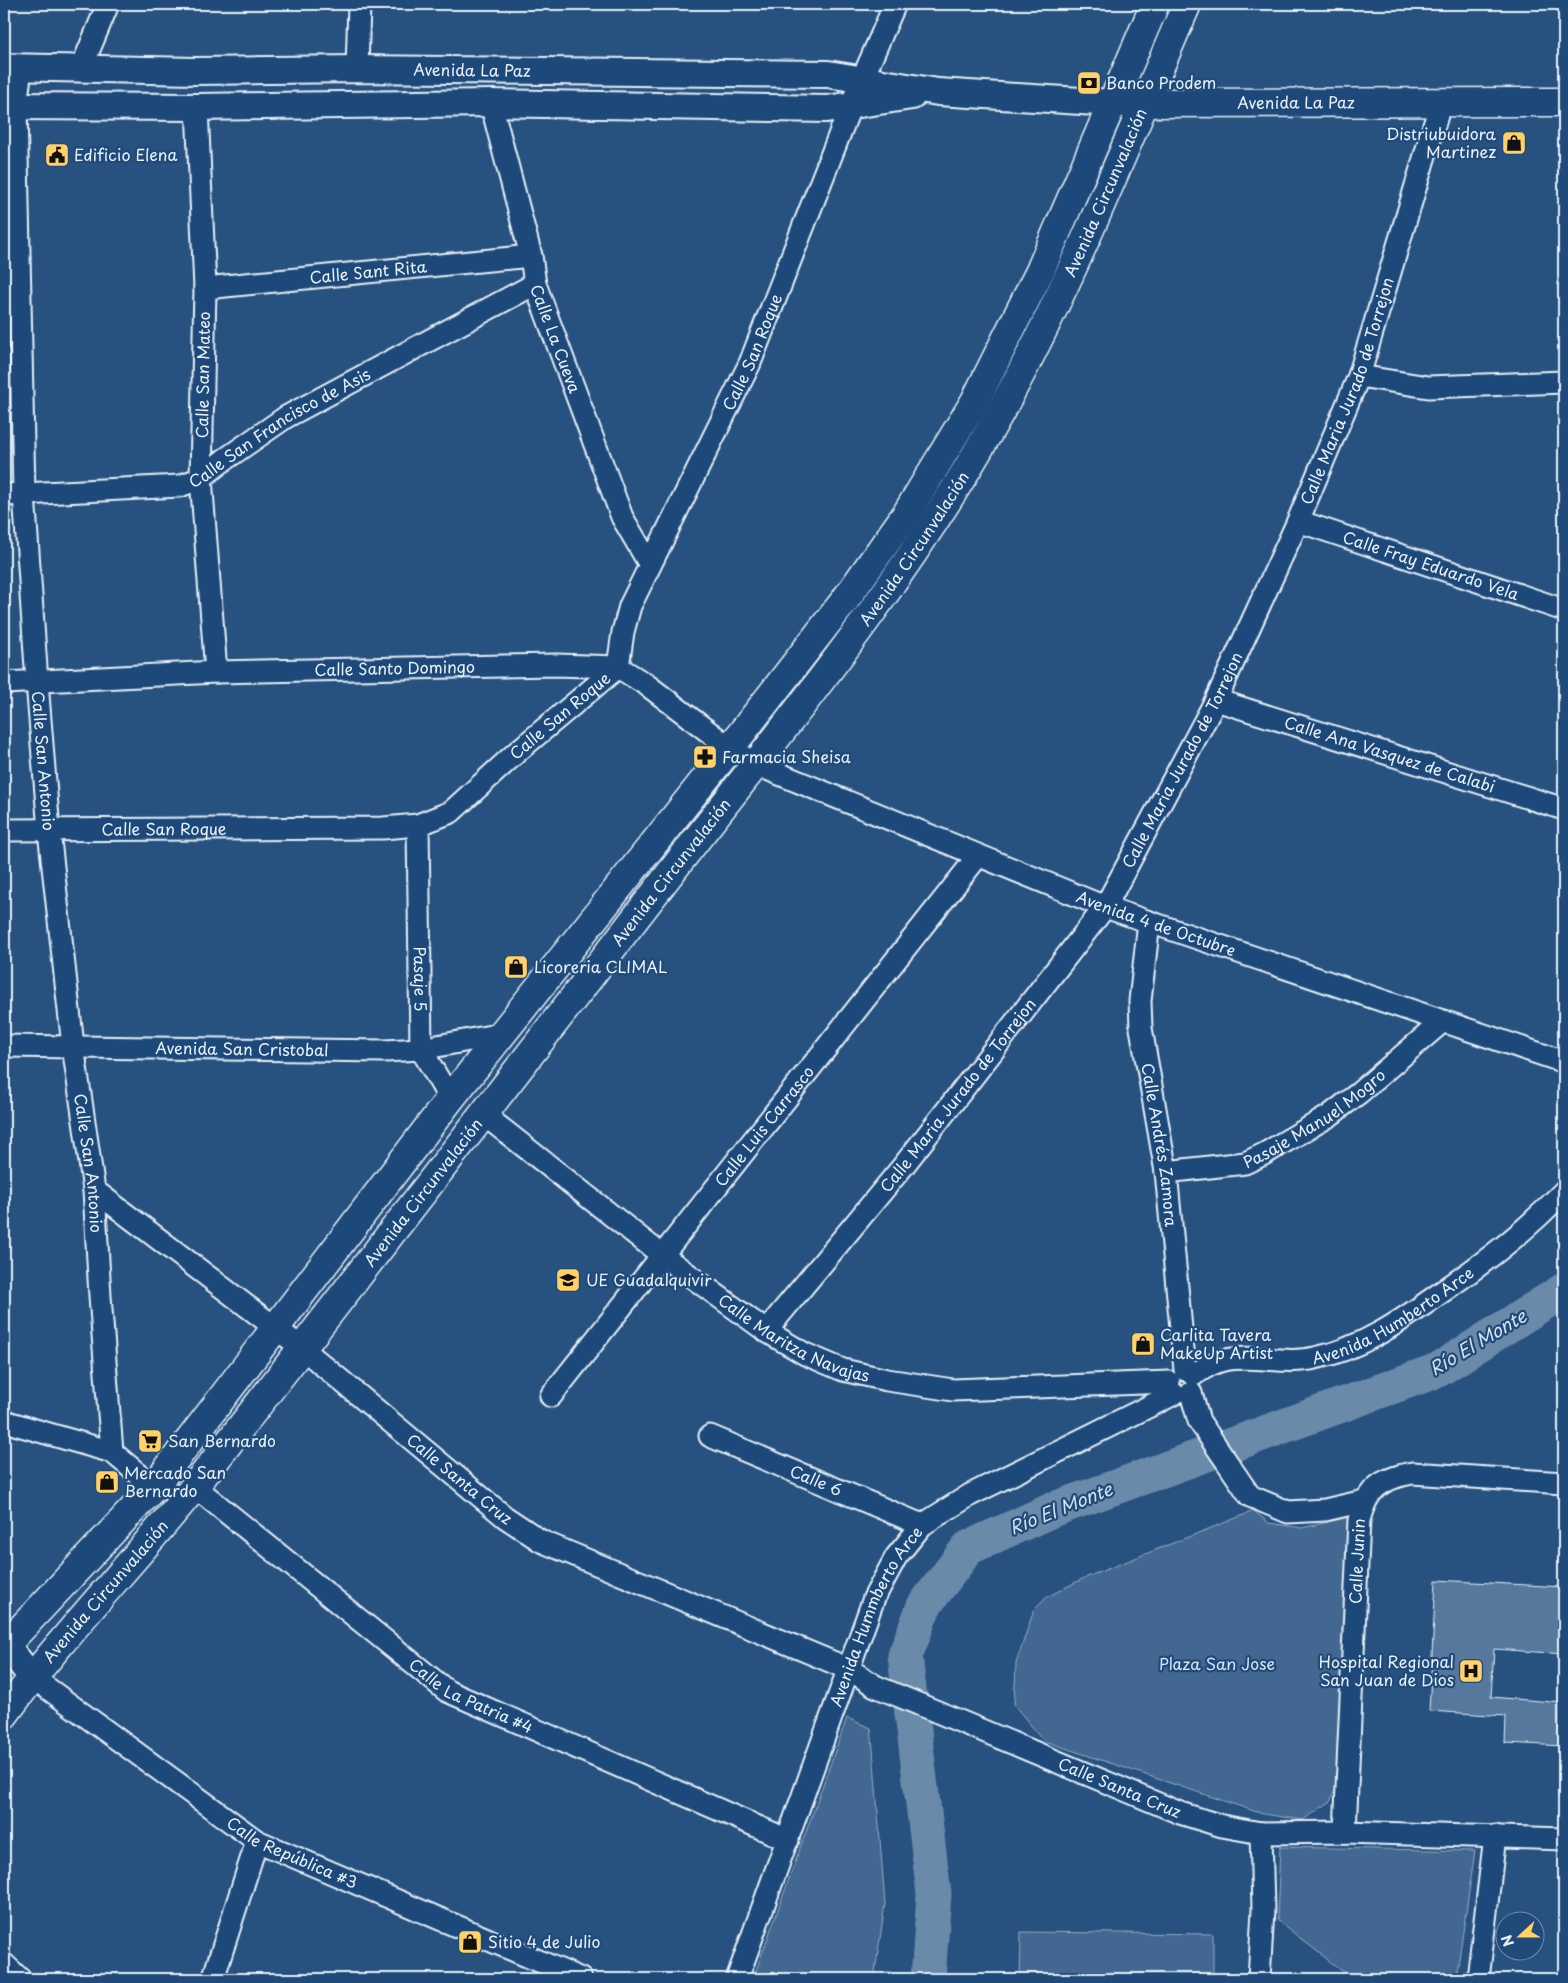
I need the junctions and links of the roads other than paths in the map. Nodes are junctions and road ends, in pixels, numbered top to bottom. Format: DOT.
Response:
graph roads {
  1 [pos="108,4"];
  2 [pos="359,4"];
  3 [pos="895,4"];
  4 [pos="1154,4"];
  5 [pos="1187,4"];
  6 [pos="12,68"];
  7 [pos="81,69"];
  8 [pos="357,69"];
  9 [pos="862,80"];
  10 [pos="938,92"];
  11 [pos="1112,102"];
  12 [pos="1144,102"];
  13 [pos="1441,102"];
  14 [pos="1564,102"];
  15 [pos="492,103"];
  16 [pos="851,105"];
  17 [pos="10,106"];
  18 [pos="197,107"];
  19 [pos="531,256"];
  20 [pos="535,284"];
  21 [pos="205,288"];
  22 [pos="12,295"];
  23 [pos="1359,376"];
  24 [pos="1564,382"];
  25 [pos="201,478"];
  26 [pos="14,494"];
  27 [pos="1298,521"];
  28 [pos="650,565"];
  29 [pos="1564,610"];
  30 [pos="618,667"];
  31 [pos="216,672"];
  32 [pos="37,682"];
  33 [pos="4,683"];
  34 [pos="1216,700"];
  35 [pos="730,748"];
  36 [pos="755,764"];
  37 [pos="1564,809"];
  38 [pos="418,825"];
  39 [pos="4,830"];
  40 [pos="49,831"];
  41 [pos="978,856"];
  42 [pos="1105,907"];
  43 [pos="1149,922"];
  44 [pos="1443,1021"];
  45 [pos="502,1034"];
  46 [pos="4,1046"];
  47 [pos="73,1046"];
  48 [pos="421,1049"];
  49 [pos="1564,1062"];
  50 [pos="450,1099"];
  51 [pos="482,1114"];
  52 [pos="1166,1172"];
  53 [pos="94,1190"];
  54 [pos="1564,1191"];
  55 [pos="663,1256"];
  56 [pos="278,1328"];
  57 [pos="766,1331"];
  58 [pos="302,1348"];
  59 [pos="1183,1383"];
  60 [pos="551,1396"];
  61 [pos="4,1421"];
  62 [pos="710,1436"];
  63 [pos="112,1452"];
  64 [pos="1564,1483"];
  65 [pos="194,1486"];
  66 [pos="154,1488"];
  67 [pos="1364,1501"];
  68 [pos="922,1525"];
  69 [pos="4,1644"];
  70 [pos="849,1669"];
  71 [pos="32,1677"];
  72 [pos="4,1715"];
  73 [pos="1345,1832"];
  74 [pos="1261,1833"];
  75 [pos="1495,1836"];
  76 [pos="1564,1839"];
  77 [pos="788,1840"];
  78 [pos="256,1841"];
  79 [pos="4,1964"];
  80 [pos="20,1979"];
  81 [pos="213,1979"];
  82 [pos="581,1979"];
  83 [pos="737,1979"];
  84 [pos="1259,1979"];
  85 [pos="1478,1979"];
  1 -- 7 [label="street"];
  2 -- 8 [label="street"];
  3 -- 9 [label="street, Calle San Roque"];
  4 -- 11 [label="main road, Avenida Circunvalación"];
  5 -- 12 [label="main road, Avenida Circunvalación"];
  6 -- 7 [label="street, Avenida La Paz"];
  6 -- 17 [label="street, Calle San Antonio"];
  7 -- 8 [label="street, Avenida La Paz"];
  8 -- 9 [label="street, Avenida La Paz"];
  9 -- 10 [label="street, Avenida La Paz"];
  9 -- 16 [label="street, Calle San Roque"];
  10 -- 11 [label="street, Avenida La Paz"];
  10 -- 16 [label="street, Avenida La Paz"];
  11 -- 12 [label="main road, Avenida La Paz"];
  11 -- 35 [label="main road, Avenida Circunvalación"];
  12 -- 13 [label="main road, Avenida La Paz"];
  12 -- 36 [label="main road, Avenida Circunvalación"];
  13 -- 14 [label="main road, Avenida La Paz"];
  13 -- 23 [label="street, Calle Maria Jurado de Torrejon"];
  15 -- 16 [label="street, Avenida La Paz"];
  15 -- 18 [label="street, Avenida La Paz"];
  15 -- 19 [label="street, Calle La Cueva"];
  16 -- 28 [label="street, Calle San Roque"];
  17 -- 18 [label="street, Avenida La Paz"];
  17 -- 22 [label="street, Calle San Antonio"];
  18 -- 21 [label="street, Calle San Mateo"];
  19 -- 20 [label="street, Calle La Cueva"];
  19 -- 21 [label="street, Calle Sant Rita"];
  20 -- 25 [label="street, Calle San Francisco de Asis"];
  20 -- 28 [label="street, Calle La Cueva"];
  21 -- 25 [label="street, Calle San Mateo"];
  22 -- 26 [label="street, Calle San Antonio"];
  23 -- 24 [label="street"];
  23 -- 27 [label="street, Calle Maria Jurado de Torrejon"];
  25 -- 26 [label="street, Calle San Francisco de Asis"];
  25 -- 31 [label="street, Calle San Mateo"];
  26 -- 32 [label="street, Calle San Antonio"];
  27 -- 29 [label="street, Calle Fray Eduardo Vela"];
  27 -- 34 [label="street, Calle Maria Jurado de Torrejon"];
  28 -- 30 [label="street, Calle San Roque"];
  30 -- 31 [label="street, Calle Santo Domingo"];
  30 -- 35 [label="street, Calle Santo Domingo"];
  30 -- 38 [label="street, Calle San Roque"];
  31 -- 32 [label="street, Calle Santo Domingo"];
  32 -- 33 [label="street, Calle Santo Domingo"];
  32 -- 40 [label="street, Calle San Antonio"];
  34 -- 37 [label="street, Calle Ana Vasquez de Calabi"];
  34 -- 42 [label="street, Calle Maria Jurado de Torrejon"];
  35 -- 36 [label="street, Calle Santo Domingo"];
  35 -- 45 [label="main road, Avenida Circunvalación"];
  36 -- 41 [label="street, Avenida 4 de Octubre"];
  36 -- 51 [label="main road, Avenida Circunvalación"];
  38 -- 40 [label="street, Calle San Roque"];
  38 -- 48 [label="street, Pasaje 5"];
  39 -- 40 [label="street, Calle San Roque"];
  40 -- 47 [label="street, Calle San Antonio"];
  41 -- 42 [label="street, Avenida 4 de Octubre"];
  41 -- 55 [label="street, Calle Luis Carrasco"];
  42 -- 43 [label="street, Avenida 4 de Octubre"];
  42 -- 57 [label="street, Calle Maria Jurado de Torrejon"];
  43 -- 44 [label="street, Avenida 4 de Octubre"];
  43 -- 52 [label="street, Calle Andrés Zamora"];
  44 -- 49 [label="street, Avenida 4 de Octubre"];
  44 -- 52 [label="street, Pasaje Manuel Mogro"];
  45 -- 48 [label="street"];
  45 -- 50 [label="main road, Avenida Circunvalación"];
  46 -- 47 [label="street, Avenida San Cristobal"];
  47 -- 48 [label="street, Avenida San Cristobal"];
  47 -- 53 [label="street, Calle San Antonio"];
  48 -- 50 [label="street"];
  50 -- 56 [label="main road, Avenida Circunvalación"];
  51 -- 55 [label="street, Calle Maritza Navajas"];
  51 -- 58 [label="main road, Avenida Circunvalación"];
  52 -- 59 [label="street, Calle Andrés Zamora"];
  53 -- 56 [label="street, Calle Santa Cruz"];
  53 -- 63 [label="street, Calle San Antonio"];
  54 -- 59 [label="street, Avenida Humberto Arce"];
  55 -- 57 [label="street, Calle Maritza Navajas"];
  55 -- 60 [label="street, Calle Luis Carrasco"];
  56 -- 58 [label="street, Calle Santa Cruz"];
  56 -- 66 [label="main road, Avenida Circunvalación"];
  57 -- 59 [label="street, Calle Maritza Navajas"];
  58 -- 65 [label="main road, Avenida Circunvalación"];
  58 -- 70 [label="street, Calle Santa Cruz"];
  59 -- 67 [label="street, Calle Andrés Zamora"];
  59 -- 68 [label="street, Avenida Hummberto Arce"];
  61 -- 63 [label="street"];
  62 -- 68 [label="street, Calle 6"];
  63 -- 66 [label="street"];
  64 -- 67 [label="street, Calle Junin"];
  65 -- 71 [label="main road, Avenida Circunvalación"];
  65 -- 77 [label="street, Calle La Patria #4"];
  66 -- 69 [label="main road, Avenida Circunvalación"];
  67 -- 73 [label="street, Calle Junin"];
  68 -- 70 [label="street, Avenida Hummberto Arce"];
  69 -- 71 [label="street"];
  70 -- 74 [label="street, Calle Santa Cruz"];
  70 -- 77 [label="street, Avenida Hummberto Arce"];
  71 -- 72 [label="main road, Avenida Circunvalación"];
  71 -- 78 [label="street, Calle República #3"];
  73 -- 74 [label="street, Calle Santa Cruz"];
  73 -- 75 [label="street"];
  74 -- 84 [label="street"];
  75 -- 76 [label="street"];
  75 -- 85 [label="street"];
  77 -- 83 [label="street, Avenida Hummberto Arce"];
  78 -- 81 [label="street"];
  78 -- 82 [label="street, Calle República #3"];
  79 -- 80 [label="street"];
}
